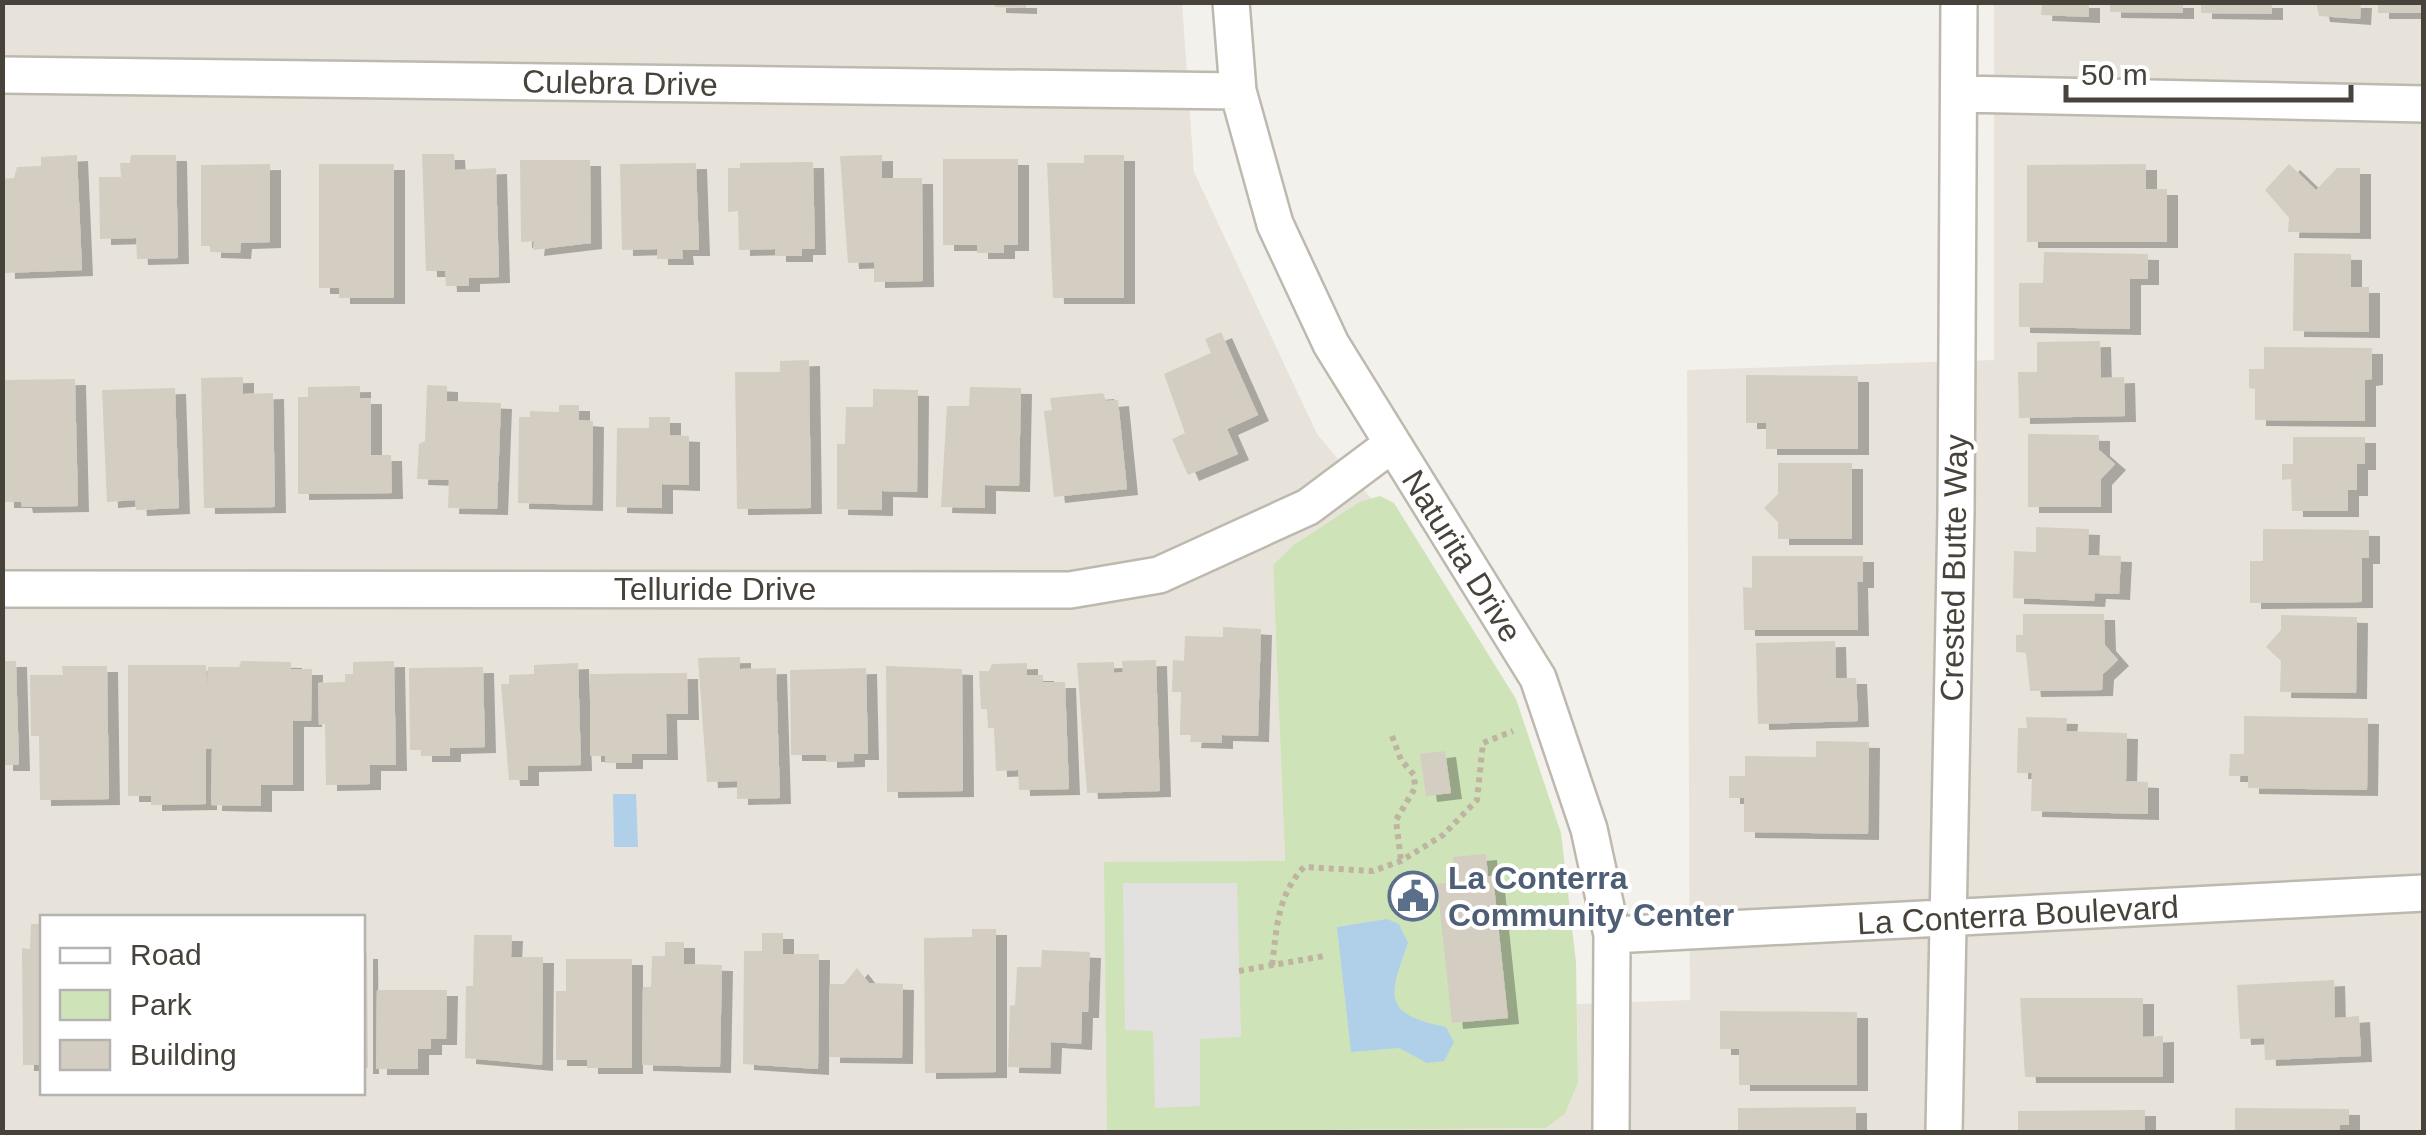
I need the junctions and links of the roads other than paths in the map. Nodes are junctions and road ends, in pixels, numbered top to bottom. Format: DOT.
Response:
graph roads {
  1 [pos="1231,2"];
  2 [pos="1959,2"];
  3 [pos="2,75"];
  4 [pos="1238,91"];
  5 [pos="1958,94"];
  6 [pos="2424,104"];
  7 [pos="1391,445"];
  8 [pos="2,589"];
  9 [pos="2424,893"];
  10 [pos="1947,920"];
  11 [pos="1612,934"];
  12 [pos="1610,1132"];
  13 [pos="1944,1132"];
  1 -- 4 [label="street, Naturita Drive"];
  2 -- 5 [label="street, Crested Butte Way"];
  3 -- 4 [label="street, Culebra Drive"];
  4 -- 7 [label="street, Naturita Drive"];
  5 -- 6 [label="street"];
  5 -- 10 [label="street, Crested Butte Way"];
  7 -- 8 [label="street, Telluride Drive"];
  7 -- 11 [label="street, Naturita Drive"];
  9 -- 10 [label="street, La Conterra Boulevard"];
  10 -- 11 [label="street, La Conterra Boulevard"];
  10 -- 13 [label="street, Crested Butte Way"];
  11 -- 12 [label="street, Naturita Drive"];
}
